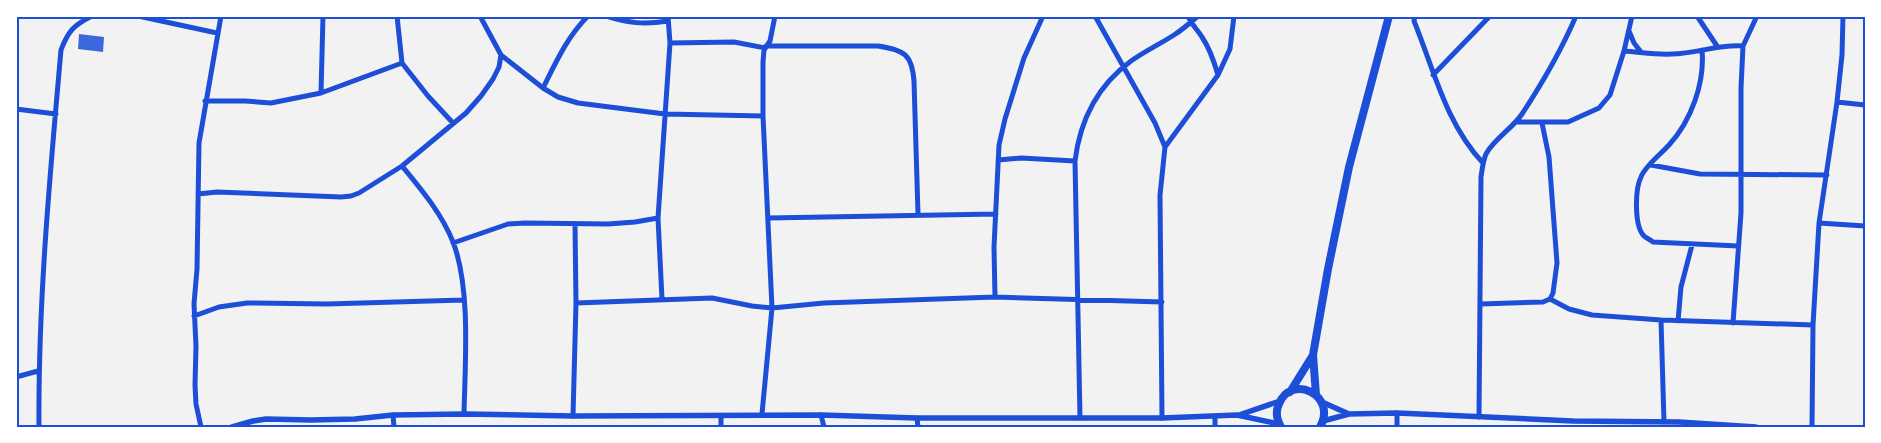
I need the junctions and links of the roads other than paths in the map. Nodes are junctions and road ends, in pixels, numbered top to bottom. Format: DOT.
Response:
graph roads {
  1 [pos="92,16"];
  2 [pos="138,16"];
  3 [pos="221,16"];
  4 [pos="323,16"];
  5 [pos="397,16"];
  6 [pos="480,16"];
  7 [pos="588,16"];
  8 [pos="606,16"];
  9 [pos="776,16"];
  10 [pos="1043,16"];
  11 [pos="1095,16"];
  12 [pos="1188,16"];
  13 [pos="1198,16"];
  14 [pos="1234,16"];
  15 [pos="1389,16"];
  16 [pos="1415,16"];
  17 [pos="1490,16"];
  18 [pos="1576,16"];
  19 [pos="1632,16"];
  20 [pos="1697,16"];
  21 [pos="1757,16"];
  22 [pos="1843,16"];
  23 [pos="668,18"];
  24 [pos="1190,23"];
  25 [pos="1628,31"];
  26 [pos="217,33"];
  27 [pos="670,43"];
  28 [pos="1717,46"];
  29 [pos="1743,46"];
  30 [pos="766,47"];
  31 [pos="1702,50"];
  32 [pos="1624,51"];
  33 [pos="1641,52"];
  34 [pos="501,55"];
  35 [pos="402,63"];
  36 [pos="1124,67"];
  37 [pos="1218,75"];
  38 [pos="1433,75"];
  39 [pos="543,88"];
  40 [pos="321,93"];
  41 [pos="205,101"];
  42 [pos="1837,102"];
  43 [pos="1865,105"];
  44 [pos="16,109"];
  45 [pos="56,114"];
  46 [pos="665,114"];
  47 [pos="763,116"];
  48 [pos="1516,122"];
  49 [pos="453,123"];
  50 [pos="1542,123"];
  51 [pos="1165,147"];
  52 [pos="998,160"];
  53 [pos="1075,161"];
  54 [pos="1483,163"];
  55 [pos="1651,165"];
  56 [pos="402,166"];
  57 [pos="1742,175"];
  58 [pos="1827,175"];
  59 [pos="198,194"];
  60 [pos="918,214"];
  61 [pos="996,214"];
  62 [pos="658,218"];
  63 [pos="768,218"];
  64 [pos="1819,223"];
  65 [pos="575,224"];
  66 [pos="1865,226"];
  67 [pos="453,243"];
  68 [pos="1692,245"];
  69 [pos="1738,246"];
  70 [pos="995,297"];
  71 [pos="1079,298"];
  72 [pos="662,299"];
  73 [pos="1550,299"];
  74 [pos="464,300"];
  75 [pos="1162,302"];
  76 [pos="576,303"];
  77 [pos="1480,304"];
  78 [pos="772,308"];
  79 [pos="194,316"];
  80 [pos="1661,320"];
  81 [pos="1678,321"];
  82 [pos="1733,322"];
  83 [pos="1814,326"];
  84 [pos="1313,355"];
  85 [pos="38,371"];
  86 [pos="16,377"];
  87 [pos="1290,392"];
  88 [pos="1316,395"];
  89 [pos="1280,401"];
  90 [pos="1322,402"];
  91 [pos="464,414"];
  92 [pos="762,414"];
  93 [pos="1349,414"];
  94 [pos="1397,414"];
  95 [pos="394,415"];
  96 [pos="821,415"];
  97 [pos="1237,415"];
  98 [pos="573,416"];
  99 [pos="721,416"];
  100 [pos="1215,417"];
  101 [pos="1479,417"];
  102 [pos="917,418"];
  103 [pos="1080,418"];
  104 [pos="1162,418"];
  105 [pos="1664,422"];
  106 [pos="254,424"];
  107 [pos="1321,424"];
  108 [pos="1573,424"];
  109 [pos="1679,424"];
  110 [pos="1280,425"];
  111 [pos="39,427"];
  112 [pos="202,427"];
  113 [pos="232,427"];
  114 [pos="394,427"];
  115 [pos="721,427"];
  116 [pos="824,427"];
  117 [pos="918,427"];
  118 [pos="1215,427"];
  119 [pos="1397,427"];
  120 [pos="1756,427"];
  121 [pos="1812,427"];
  1 -- 45 [label="street"];
  2 -- 26 [label="street"];
  3 -- 26 [label="street"];
  4 -- 40 [label="street"];
  5 -- 35 [label="street"];
  6 -- 34 [label="street"];
  7 -- 39 [label="street"];
  8 -- 23 [label="street"];
  9 -- 30 [label="street"];
  10 -- 52 [label="street"];
  11 -- 36 [label="street"];
  12 -- 24 [label="street"];
  13 -- 24 [label="street"];
  14 -- 37 [label="street"];
  15 -- 84 [label="main road"];
  16 -- 38 [label="street"];
  17 -- 38 [label="street"];
  18 -- 48 [label="street"];
  19 -- 25 [label="street"];
  20 -- 28 [label="street"];
  21 -- 29 [label="street"];
  22 -- 42 [label="street"];
  23 -- 27 [label="street"];
  24 -- 36 [label="street"];
  24 -- 37 [label="street"];
  25 -- 32 [label="street"];
  25 -- 33 [label="street"];
  26 -- 41 [label="street"];
  27 -- 30 [label="street"];
  27 -- 46 [label="street"];
  28 -- 29 [label="street"];
  28 -- 31 [label="street"];
  29 -- 57 [label="street"];
  30 -- 47 [label="street"];
  30 -- 60 [label="street"];
  31 -- 33 [label="street"];
  31 -- 55 [label="street"];
  32 -- 33 [label="street"];
  32 -- 50 [label="street"];
  34 -- 39 [label="street"];
  34 -- 49 [label="street"];
  35 -- 40 [label="street"];
  35 -- 49 [label="street"];
  36 -- 51 [label="street"];
  36 -- 53 [label="street"];
  37 -- 51 [label="street"];
  38 -- 54 [label="street"];
  39 -- 46 [label="street"];
  40 -- 41 [label="street"];
  41 -- 59 [label="street"];
  42 -- 43 [label="street"];
  42 -- 58 [label="street"];
  44 -- 45 [label="street"];
  45 -- 85 [label="street"];
  46 -- 47 [label="street"];
  46 -- 62 [label="street"];
  47 -- 63 [label="street"];
  48 -- 50 [label="street"];
  48 -- 54 [label="street"];
  49 -- 56 [label="street"];
  50 -- 73 [label="street"];
  51 -- 75 [label="street"];
  52 -- 53 [label="street"];
  52 -- 61 [label="street"];
  53 -- 71 [label="street"];
  54 -- 77 [label="street"];
  55 -- 57 [label="street"];
  55 -- 68 [label="street"];
  56 -- 59 [label="street"];
  56 -- 67 [label="street"];
  57 -- 58 [label="street"];
  57 -- 69 [label="street"];
  58 -- 64 [label="street"];
  59 -- 79 [label="street"];
  60 -- 61 [label="street"];
  60 -- 63 [label="street"];
  61 -- 70 [label="street"];
  62 -- 65 [label="street"];
  62 -- 72 [label="street"];
  63 -- 78 [label="street"];
  64 -- 66 [label="street"];
  64 -- 83 [label="street"];
  65 -- 67 [label="street"];
  65 -- 76 [label="street"];
  67 -- 74 [label="street"];
  68 -- 69 [label="street"];
  68 -- 81 [label="street"];
  69 -- 82 [label="street"];
  70 -- 71 [label="street"];
  70 -- 78 [label="street"];
  71 -- 75 [label="street"];
  71 -- 103 [label="street"];
  72 -- 76 [label="street"];
  72 -- 78 [label="street"];
  73 -- 77 [label="street"];
  73 -- 80 [label="street"];
  74 -- 79 [label="street"];
  74 -- 91 [label="street"];
  75 -- 104 [label="street"];
  76 -- 98 [label="street"];
  77 -- 101 [label="street"];
  78 -- 92 [label="street"];
  79 -- 112 [label="street"];
  80 -- 81 [label="street"];
  80 -- 105 [label="street"];
  81 -- 82 [label="street"];
  82 -- 83 [label="street"];
  83 -- 121 [label="street"];
  84 -- 87 [label="main road"];
  84 -- 88 [label="main road"];
  85 -- 86 [label="street"];
  85 -- 111 [label="street"];
  87 -- 88 [label="main road"];
  87 -- 89 [label="main road"];
  88 -- 90 [label="main road"];
  89 -- 97 [label="street"];
  89 -- 110 [label="main road"];
  90 -- 93 [label="street"];
  90 -- 107 [label="main road"];
  91 -- 95 [label="street"];
  91 -- 98 [label="street"];
  92 -- 96 [label="street"];
  92 -- 99 [label="street"];
  93 -- 94 [label="street"];
  93 -- 107 [label="street"];
  94 -- 101 [label="street"];
  94 -- 119 [label="street"];
  95 -- 106 [label="street"];
  95 -- 114 [label="street"];
  96 -- 102 [label="street"];
  96 -- 116 [label="street"];
  97 -- 100 [label="street"];
  97 -- 110 [label="street"];
  98 -- 99 [label="street"];
  99 -- 115 [label="street"];
  100 -- 104 [label="street"];
  100 -- 118 [label="street"];
  101 -- 108 [label="street"];
  102 -- 103 [label="street"];
  102 -- 117 [label="street"];
  103 -- 104 [label="street"];
  105 -- 108 [label="street"];
  105 -- 109 [label="street"];
  106 -- 113 [label="street"];
  109 -- 120 [label="street"];
}
